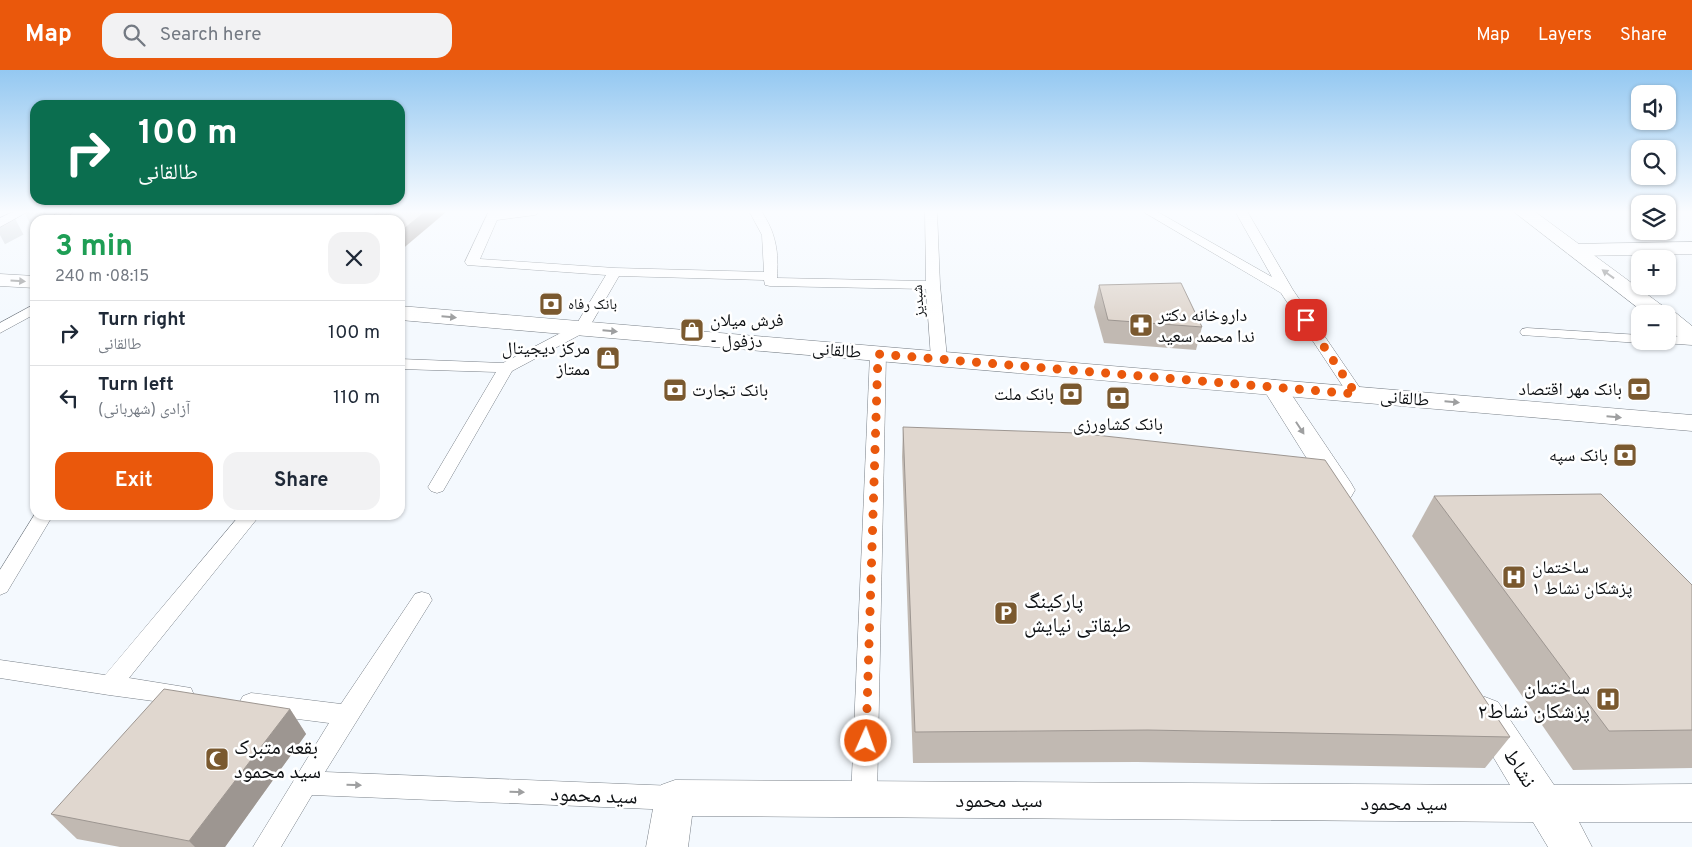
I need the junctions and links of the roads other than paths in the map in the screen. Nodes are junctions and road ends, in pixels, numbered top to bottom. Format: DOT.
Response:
graph roads {
  1 [pos="479,247"];
  2 [pos="771,247"];
  3 [pos="932,247"];
  4 [pos="1211,247"];
  5 [pos="1262,247"];
  6 [pos="1572,247"];
  7 [pos="1692,248"];
  8 [pos="1576,250"];
  9 [pos="615,272"];
  10 [pos="772,276"];
  11 [pos="0,280"];
  12 [pos="30,282"];
  13 [pos="933,285"];
  14 [pos="1286,290"];
  15 [pos="1649,305"];
  16 [pos="30,311"];
  17 [pos="405,313"];
  18 [pos="14,320"];
  19 [pos="30,323"];
  20 [pos="1676,324"];
  21 [pos="582,328"];
  22 [pos="0,329"];
  23 [pos="1527,332"];
  24 [pos="1692,336"];
  25 [pos="1631,338"];
  26 [pos="1676,340"];
  27 [pos="1692,341"];
  28 [pos="878,354"];
  29 [pos="938,358"];
  30 [pos="405,364"];
  31 [pos="506,368"];
  32 [pos="1274,387"];
  33 [pos="1356,394"];
  34 [pos="1692,423"];
  35 [pos="437,487"];
  36 [pos="1355,512"];
  37 [pos="41,520"];
  38 [pos="247,520"];
  39 [pos="0,587"];
  40 [pos="422,600"];
  41 [pos="0,670"];
  42 [pos="109,686"];
  43 [pos="1468,687"];
  44 [pos="347,715"];
  45 [pos="306,784"];
  46 [pos="675,798"];
  47 [pos="864,799"];
  48 [pos="1692,802"];
  49 [pos="1544,804"];
  50 [pos="266,847"];
  51 [pos="667,847"];
  52 [pos="1571,847"];
  1 -- 9 [label="lane"];
  2 -- 10 [label="lane"];
  3 -- 13 [label="lane, شبدیز"];
  4 -- 14 [label="lane"];
  5 -- 14 [label="lane"];
  6 -- 8 [label="main road"];
  7 -- 8 [label="main road"];
  15 -- 8 [label="main road, one-way"];
  9 -- 10 [label="lane"];
  9 -- 21 [label="lane"];
  10 -- 13 [label="lane"];
  11 -- 12 [label="main road, one-way"];
  13 -- 29 [label="lane, شبدیز"];
  14 -- 33 [label="lane"];
  16 -- 18 [label="lane"];
  17 -- 21 [label="main road, طالقانی, one-way"];
  18 -- 19 [label="lane"];
  18 -- 22 [label="lane"];
  20 -- 24 [label="main road"];
  21 -- 28 [label="main road, طالقانی, one-way"];
  21 -- 31 [label="lane"];
  23 -- 25 [label="lane"];
  26 -- 27 [label="lane"];
  28 -- 29 [label="main road, طالقانی"];
  28 -- 47 [label="lane"];
  29 -- 32 [label="main road, طالقانی"];
  30 -- 31 [label="lane"];
  31 -- 35 [label="lane"];
  32 -- 33 [label="main road, طالقانی"];
  32 -- 36 [label="main road, one-way"];
  33 -- 34 [label="main road, طالقانی, one-way"];
  37 -- 39 [label="lane"];
  38 -- 42 [label="lane"];
  40 -- 44 [label="lane"];
  41 -- 42 [label="lane"];
  42 -- 44 [label="lane"];
  43 -- 49 [label="main road, نشاط"];
  44 -- 45 [label="lane"];
  45 -- 46 [label="lane, سید محمود, one-way"];
  45 -- 50 [label="lane"];
  46 -- 47 [label="main road, سید محمود"];
  46 -- 51 [label="main road"];
  47 -- 49 [label="main road, سید محمود"];
  48 -- 49 [label="main road, سید محمود"];
  49 -- 52 [label="main road, نشاط"];
}
